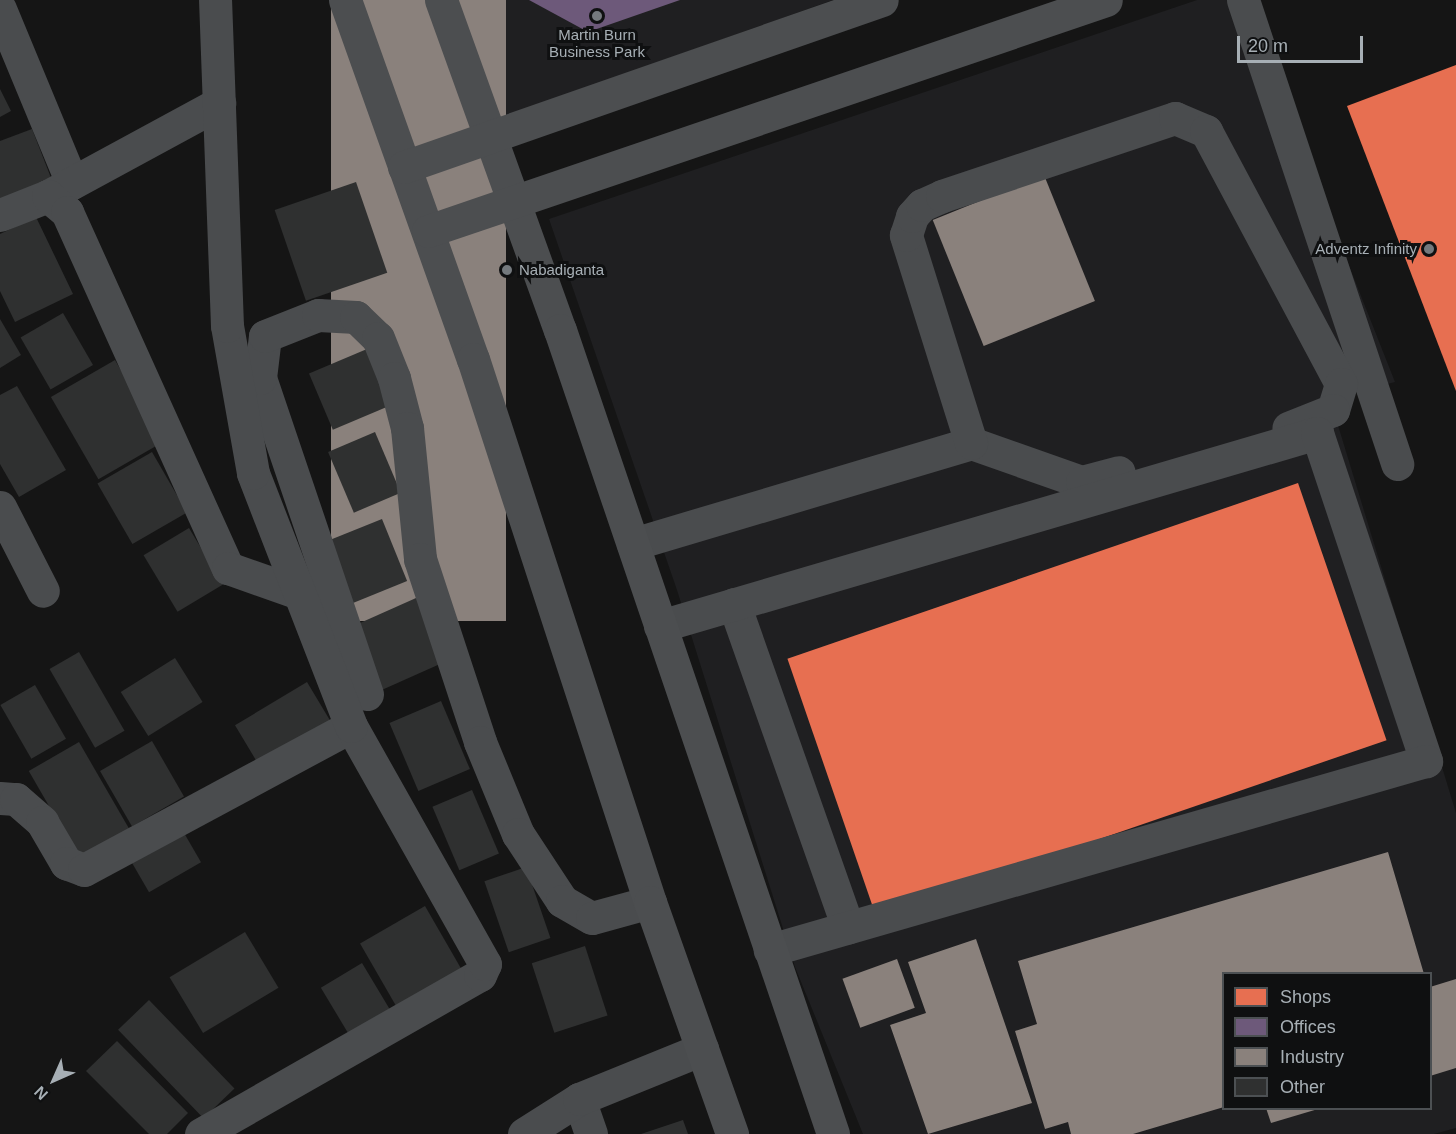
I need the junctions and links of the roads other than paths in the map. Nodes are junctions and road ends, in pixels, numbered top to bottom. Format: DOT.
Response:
graph roads {
  1 [pos="215,0"];
  2 [pos="345,0"];
  3 [pos="441,0"];
  4 [pos="882,0"];
  5 [pos="1106,0"];
  6 [pos="1243,0"];
  7 [pos="0,9"];
  8 [pos="219,103"];
  9 [pos="490,136"];
  10 [pos="404,166"];
  11 [pos="60,190"];
  12 [pos="513,202"];
  13 [pos="0,215"];
  14 [pos="428,231"];
  15 [pos="970,443"];
  16 [pos="1397,464"];
  17 [pos="0,507"];
  18 [pos="633,544"];
  19 [pos="43,591"];
  20 [pos="302,594"];
  21 [pos="734,604"];
  22 [pos="660,626"];
  23 [pos="367,694"];
  24 [pos="351,726"];
  25 [pos="0,798"];
  26 [pos="650,902"];
  27 [pos="848,927"];
  28 [pos="770,950"];
  29 [pos="702,1049"];
  30 [pos="579,1099"];
  31 [pos="201,1134"];
  32 [pos="524,1134"];
  33 [pos="591,1134"];
  34 [pos="732,1134"];
  35 [pos="833,1134"];
  1 -- 8 [label="street"];
  2 -- 10 [label="main road"];
  3 -- 9 [label="main road"];
  4 -- 9 [label="main road"];
  5 -- 12 [label="main road"];
  6 -- 16 [label="street"];
  7 -- 11 [label="street"];
  8 -- 11 [label="street"];
  8 -- 20 [label="street"];
  9 -- 10 [label="main road"];
  9 -- 12 [label="main road"];
  10 -- 14 [label="main road"];
  11 -- 13 [label="street"];
  11 -- 20 [label="street"];
  12 -- 14 [label="main road"];
  12 -- 18 [label="main road"];
  14 -- 26 [label="main road"];
  15 -- 15 [label="street"];
  15 -- 18 [label="street"];
  17 -- 19 [label="street"];
  18 -- 22 [label="main road"];
  20 -- 24 [label="street"];
  21 -- 22 [label="street"];
  21 -- 27 [label="street"];
  21 -- 27 [label="street"];
  22 -- 28 [label="main road"];
  23 -- 26 [label="street"];
  24 -- 25 [label="street"];
  24 -- 31 [label="street"];
  26 -- 29 [label="main road"];
  27 -- 28 [label="street"];
  28 -- 35 [label="main road"];
  29 -- 30 [label="street"];
  29 -- 34 [label="main road"];
  30 -- 32 [label="street"];
  30 -- 33 [label="street"];
}
